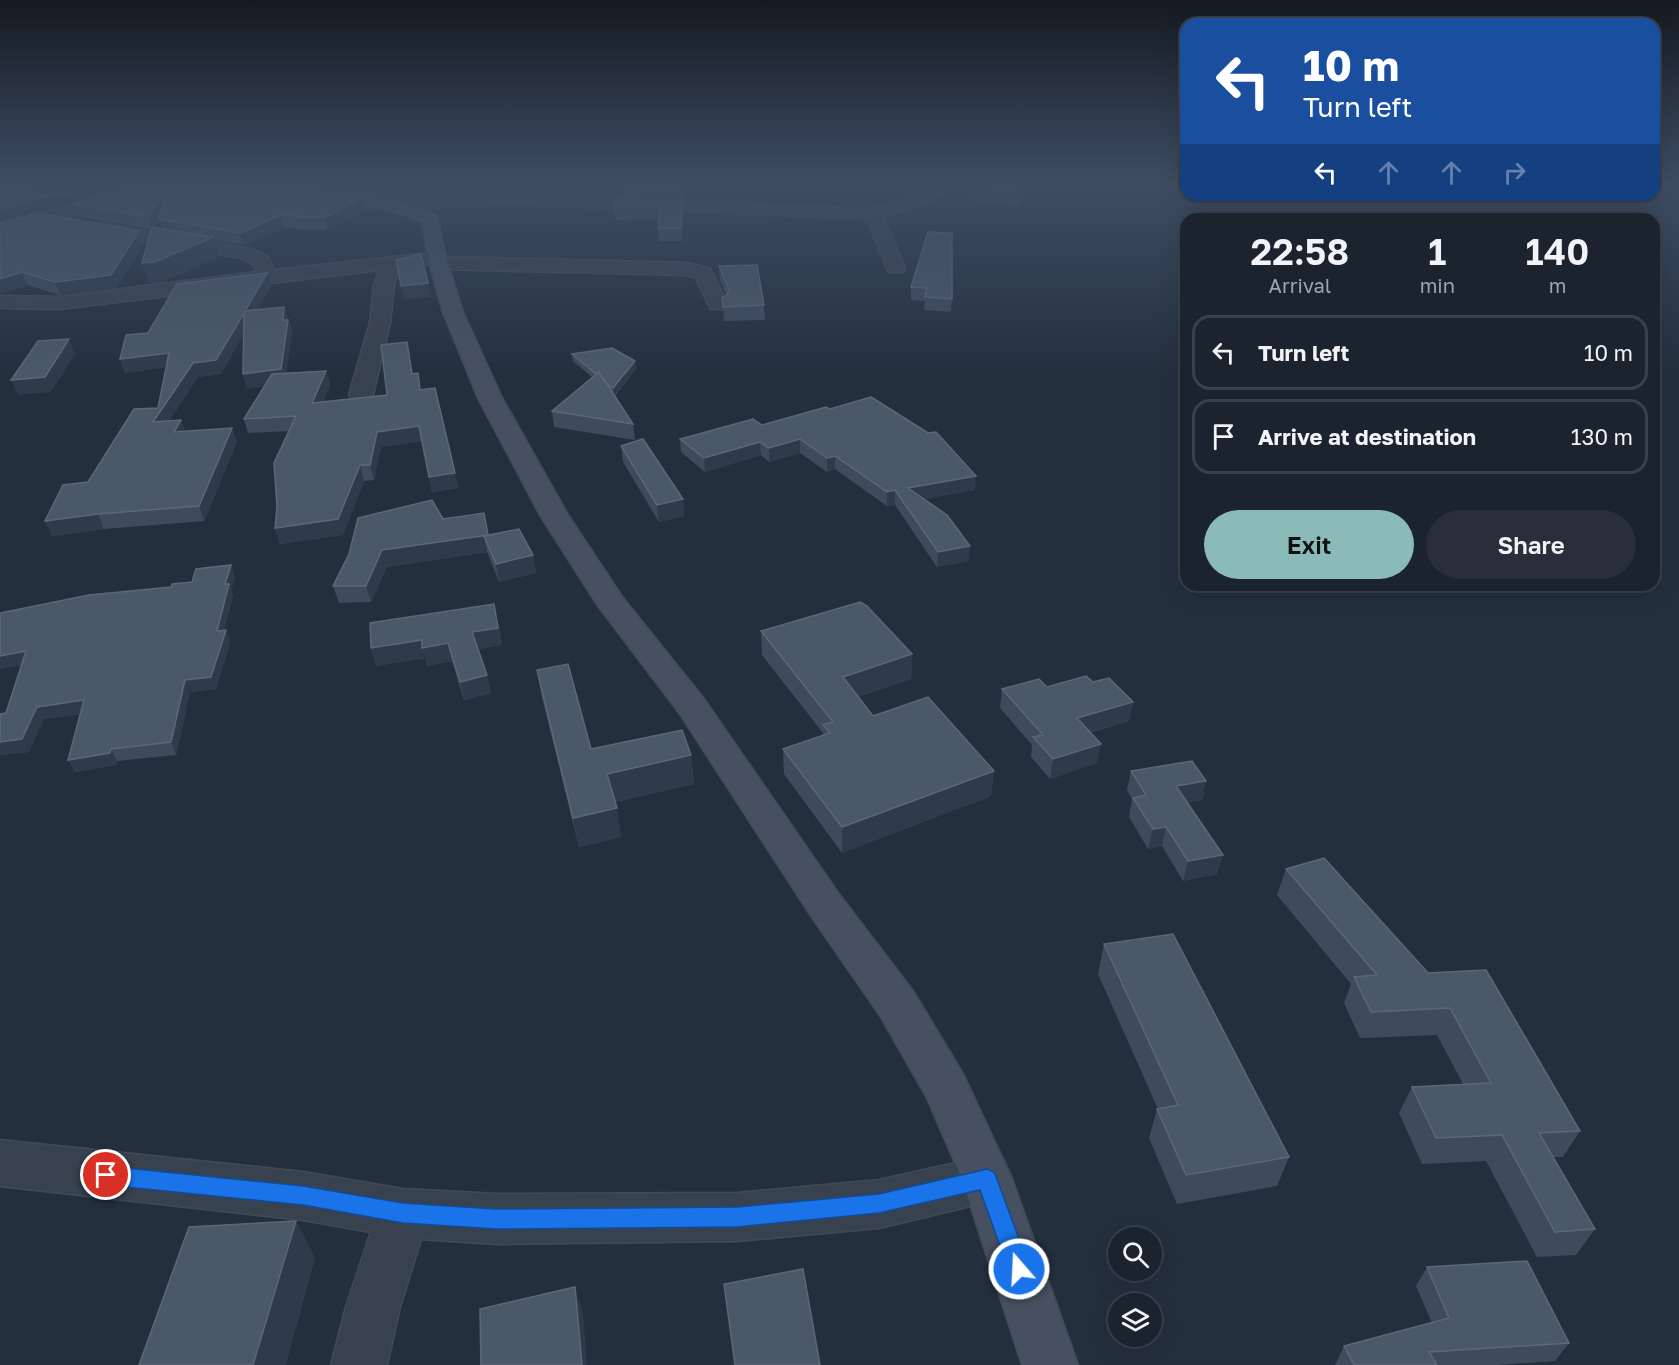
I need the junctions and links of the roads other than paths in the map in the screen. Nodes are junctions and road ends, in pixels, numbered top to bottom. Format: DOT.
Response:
graph roads {
  1 [pos="203,246"];
  2 [pos="436,246"];
  3 [pos="887,246"];
  4 [pos="438,260"];
  5 [pos="390,264"];
  6 [pos="896,268"];
  7 [pos="270,276"];
  8 [pos="0,302"];
  9 [pos="718,304"];
  10 [pos="360,395"];
  11 [pos="0,1163"];
  12 [pos="987,1179"];
  13 [pos="403,1213"];
  14 [pos="359,1365"];
  15 [pos="1050,1365"];
  1 -- 7 [label="street"];
  2 -- 4 [label="street"];
  3 -- 6 [label="street"];
  4 -- 5 [label="street"];
  4 -- 9 [label="street"];
  4 -- 12 [label="street"];
  5 -- 7 [label="street"];
  5 -- 10 [label="street"];
  7 -- 8 [label="street"];
  11 -- 13 [label="street"];
  12 -- 13 [label="street"];
  12 -- 15 [label="street"];
  13 -- 14 [label="street"];
}
